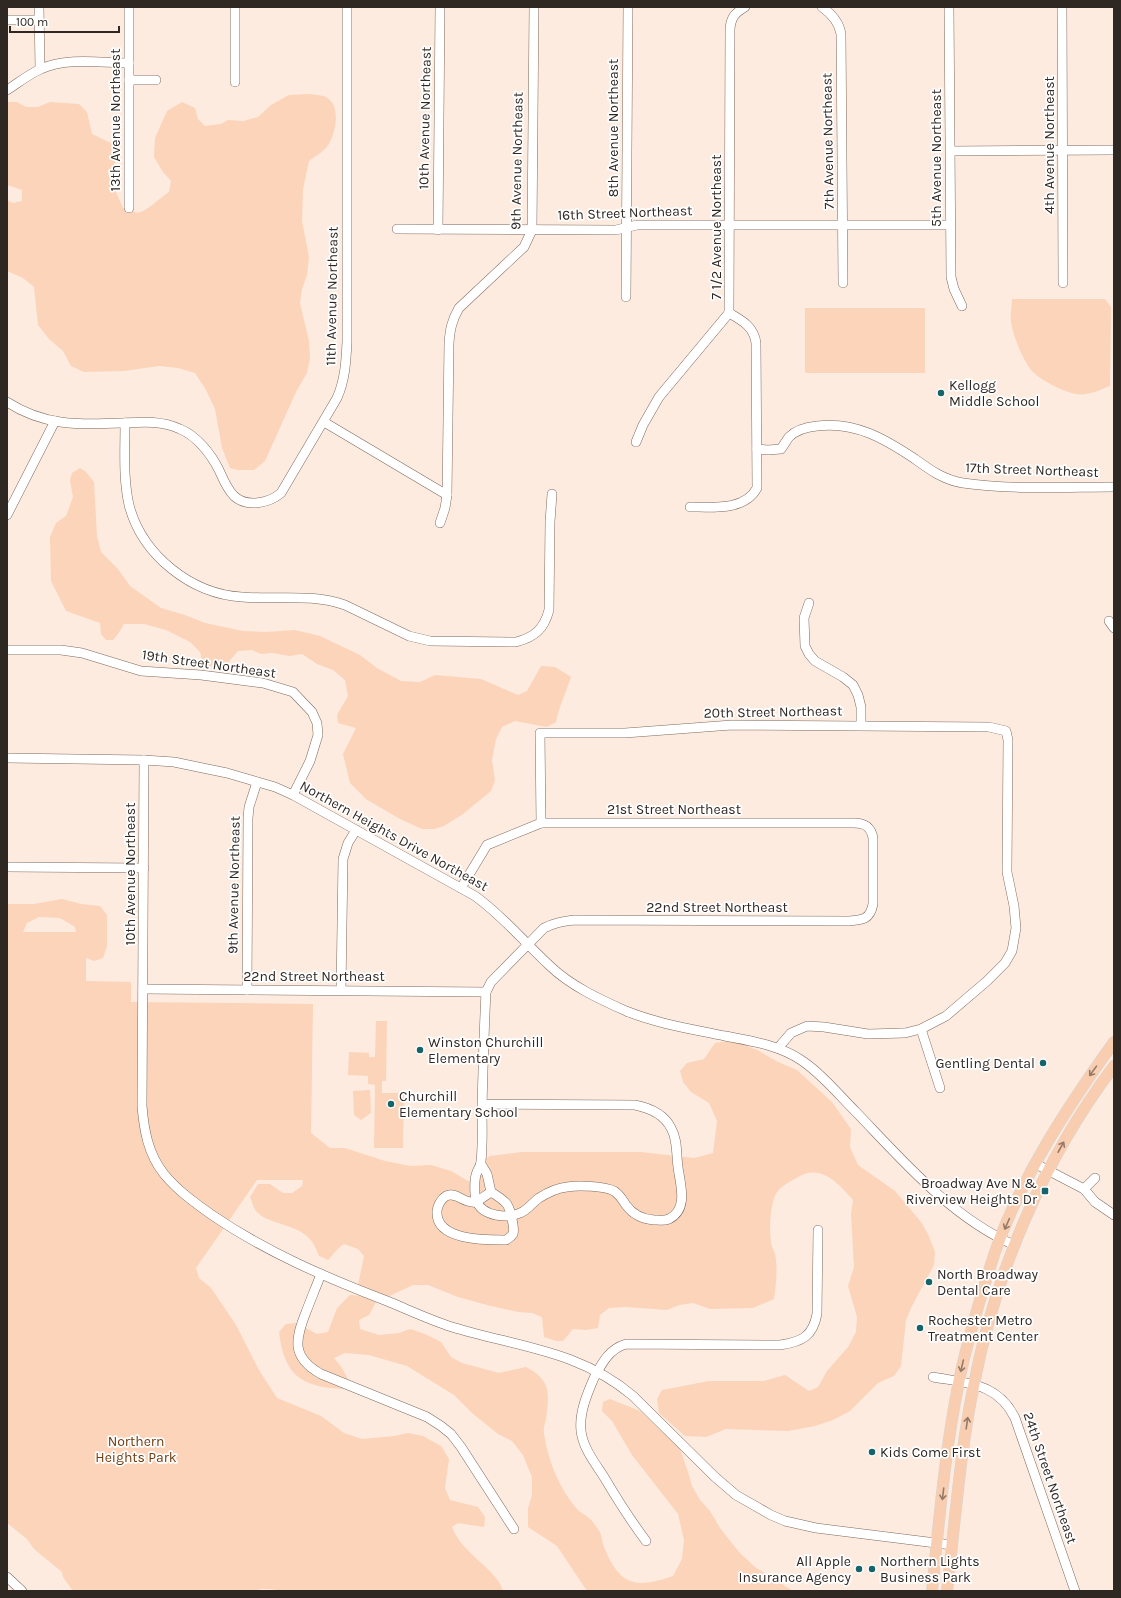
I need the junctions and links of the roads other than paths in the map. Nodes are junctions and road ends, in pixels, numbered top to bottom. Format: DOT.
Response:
graph roads {
  1 [pos="39,7"];
  2 [pos="130,7"];
  3 [pos="235,7"];
  4 [pos="347,7"];
  5 [pos="440,7"];
  6 [pos="534,7"];
  7 [pos="628,7"];
  8 [pos="745,7"];
  9 [pos="822,7"];
  10 [pos="949,7"];
  11 [pos="1062,7"];
  12 [pos="7,20"];
  13 [pos="39,20"];
  14 [pos="129,63"];
  15 [pos="40,69"];
  16 [pos="129,80"];
  17 [pos="156,80"];
  18 [pos="235,82"];
  19 [pos="7,90"];
  20 [pos="1114,150"];
  21 [pos="951,151"];
  22 [pos="1063,151"];
  23 [pos="129,208"];
  24 [pos="730,224"];
  25 [pos="843,225"];
  26 [pos="950,225"];
  27 [pos="626,228"];
  28 [pos="397,229"];
  29 [pos="438,230"];
  30 [pos="532,230"];
  31 [pos="843,283"];
  32 [pos="1063,283"];
  33 [pos="626,297"];
  34 [pos="962,306"];
  35 [pos="730,314"];
  36 [pos="7,402"];
  37 [pos="54,421"];
  38 [pos="324,422"];
  39 [pos="125,423"];
  40 [pos="636,442"];
  41 [pos="757,449"];
  42 [pos="1114,487"];
  43 [pos="552,494"];
  44 [pos="447,495"];
  45 [pos="690,506"];
  46 [pos="7,515"];
  47 [pos="440,523"];
  48 [pos="809,603"];
  49 [pos="7,650"];
  50 [pos="861,726"];
  51 [pos="7,758"];
  52 [pos="144,760"];
  53 [pos="257,782"];
  54 [pos="293,795"];
  55 [pos="541,823"];
  56 [pos="356,830"];
  57 [pos="7,868"];
  58 [pos="144,868"];
  59 [pos="874,871"];
  60 [pos="461,888"];
  61 [pos="527,944"];
  62 [pos="143,989"];
  63 [pos="247,990"];
  64 [pos="342,990"];
  65 [pos="486,992"];
  66 [pos="921,1029"];
  67 [pos="1114,1042"];
  68 [pos="778,1048"];
  69 [pos="1114,1066"];
  70 [pos="940,1088"];
  71 [pos="482,1104"];
  72 [pos="481,1164"];
  73 [pos="1036,1164"];
  74 [pos="1048,1171"];
  75 [pos="1095,1178"];
  76 [pos="1084,1189"];
  77 [pos="491,1192"];
  78 [pos="476,1202"];
  79 [pos="510,1215"];
  80 [pos="1114,1215"];
  81 [pos="818,1230"];
  82 [pos="1000,1239"];
  83 [pos="1014,1245"];
  84 [pos="321,1274"];
  85 [pos="598,1371"];
  86 [pos="933,1377"];
  87 [pos="959,1382"];
  88 [pos="973,1385"];
  89 [pos="514,1530"];
  90 [pos="646,1541"];
  91 [pos="937,1543"];
  92 [pos="952,1545"];
  93 [pos="7,1577"];
  94 [pos="22,1591"];
  95 [pos="932,1591"];
  96 [pos="947,1591"];
  97 [pos="1075,1591"];
  1 -- 13 [label="street"];
  2 -- 14 [label="street, 13th Avenue Northeast"];
  3 -- 18 [label="street"];
  4 -- 38 [label="street, 11th Avenue Northeast"];
  5 -- 29 [label="street, 10th Avenue Northeast"];
  6 -- 30 [label="street, 9th Avenue Northeast"];
  7 -- 27 [label="street, 8th Avenue Northeast"];
  8 -- 24 [label="street, 7 1/2 Avenue Northeast"];
  9 -- 25 [label="street, 7th Avenue Northeast"];
  10 -- 21 [label="street, 5th Avenue Northeast"];
  11 -- 22 [label="street, 4th Avenue Northeast"];
  12 -- 13 [label="street"];
  13 -- 15 [label="street"];
  14 -- 15 [label="street"];
  14 -- 16 [label="street, 13th Avenue Northeast"];
  15 -- 19 [label="street"];
  16 -- 17 [label="street"];
  16 -- 23 [label="street, 13th Avenue Northeast"];
  20 -- 22 [label="street"];
  21 -- 22 [label="street"];
  21 -- 26 [label="street, 5th Avenue Northeast"];
  22 -- 32 [label="street, 4th Avenue Northeast"];
  24 -- 25 [label="street, 16th Street Northeast"];
  24 -- 27 [label="street, 16th Street Northeast"];
  24 -- 35 [label="street, 7 1/2 Avenue Northeast"];
  25 -- 26 [label="street, 16th Street Northeast"];
  25 -- 31 [label="street, 7th Avenue Northeast"];
  26 -- 34 [label="street, 5th Avenue Northeast"];
  27 -- 30 [label="street, 16th Street Northeast"];
  27 -- 33 [label="street, 8th Avenue Northeast"];
  28 -- 29 [label="street, 16th Street Northeast"];
  29 -- 30 [label="street, 16th Street Northeast"];
  30 -- 44 [label="street, 9th Avenue Northeast"];
  35 -- 40 [label="street"];
  35 -- 41 [label="street, 7 1/2 Avenue Northeast"];
  36 -- 37 [label="street, 11th Avenue Northeast"];
  37 -- 39 [label="street, 11th Avenue Northeast"];
  37 -- 46 [label="street"];
  38 -- 39 [label="street, 11th Avenue Northeast"];
  38 -- 44 [label="street"];
  39 -- 43 [label="street"];
  41 -- 42 [label="street, 17th Street Northeast"];
  41 -- 45 [label="street, 7 1/2 Avenue Northeast"];
  44 -- 47 [label="street, 9th Avenue Northeast"];
  48 -- 50 [label="street"];
  49 -- 54 [label="street, 19th Street Northeast"];
  50 -- 55 [label="street, 20th Street Northeast"];
  50 -- 66 [label="street, 20th Street Northeast"];
  51 -- 52 [label="street, Northern Heights Drive Northeast"];
  52 -- 53 [label="street, Northern Heights Drive Northeast"];
  52 -- 58 [label="street, 10th Avenue Northeast"];
  53 -- 54 [label="street, Northern Heights Drive Northeast"];
  53 -- 63 [label="street, 9th Avenue Northeast"];
  54 -- 56 [label="street, Northern Heights Drive Northeast"];
  55 -- 59 [label="street, 21st Street Northeast"];
  55 -- 60 [label="street, 21st Street Northeast"];
  56 -- 60 [label="street, Northern Heights Drive Northeast"];
  56 -- 64 [label="street"];
  57 -- 58 [label="street"];
  58 -- 62 [label="street, 10th Avenue Northeast"];
  59 -- 61 [label="street, 22nd Street Northeast"];
  60 -- 61 [label="street, Northern Heights Drive Northeast"];
  61 -- 65 [label="street"];
  61 -- 68 [label="street, Northern Heights Drive Northeast"];
  62 -- 63 [label="street, 22nd Street Northeast"];
  62 -- 84 [label="street, 10th Avenue Northeast"];
  63 -- 64 [label="street, 22nd Street Northeast"];
  64 -- 65 [label="street, 22nd Street Northeast"];
  65 -- 71 [label="street"];
  66 -- 68 [label="street"];
  66 -- 70 [label="street"];
  67 -- 73 [label="main road, one-way"];
  68 -- 82 [label="street, Northern Heights Drive Northeast"];
  74 -- 69 [label="main road, one-way"];
  71 -- 72 [label="street"];
  71 -- 79 [label="street"];
  72 -- 77 [label="street"];
  72 -- 78 [label="street"];
  73 -- 74 [label="street"];
  73 -- 82 [label="main road, one-way"];
  74 -- 76 [label="street"];
  74 -- 83 [label="main road"];
  75 -- 76 [label="street"];
  76 -- 80 [label="street"];
  77 -- 78 [label="street"];
  77 -- 79 [label="street"];
  78 -- 79 [label="street"];
  78 -- 79 [label="street"];
  81 -- 85 [label="street"];
  82 -- 83 [label="street, Northern Heights Drive Northeast"];
  82 -- 87 [label="main road, one-way"];
  83 -- 88 [label="main road"];
  84 -- 85 [label="street, 10th Avenue Northeast"];
  84 -- 89 [label="street"];
  85 -- 90 [label="street"];
  85 -- 91 [label="street, 10th Avenue Northeast"];
  86 -- 87 [label="street, 24th Street Northeast"];
  87 -- 88 [label="street, 24th Street Northeast"];
  87 -- 91 [label="main road, one-way"];
  92 -- 88 [label="main road, one-way"];
  88 -- 97 [label="street, 24th Street Northeast"];
  91 -- 92 [label="street, 10th Avenue Northeast"];
  91 -- 95 [label="main road"];
  92 -- 96 [label="main road"];
  93 -- 94 [label="street"];
}
